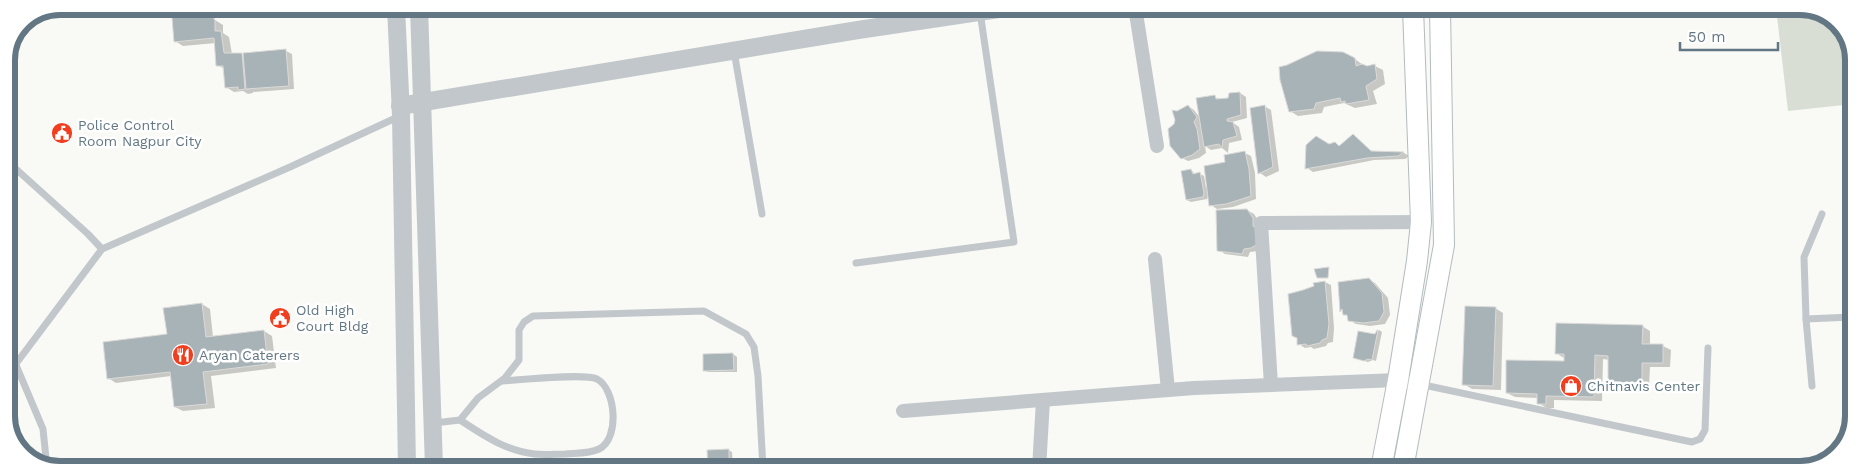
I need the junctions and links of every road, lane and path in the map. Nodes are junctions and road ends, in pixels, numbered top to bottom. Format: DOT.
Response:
graph roads {
  1 [pos="396,15"];
  2 [pos="419,15"];
  3 [pos="953,15"];
  4 [pos="986,15"];
  5 [pos="1136,15"];
  6 [pos="1413,15"];
  7 [pos="1440,15"];
  8 [pos="734,51"];
  9 [pos="422,103"];
  10 [pos="400,111"];
  11 [pos="1157,146"];
  12 [pos="15,168"];
  13 [pos="762,214"];
  14 [pos="1822,214"];
  15 [pos="1421,222"];
  16 [pos="102,249"];
  17 [pos="1155,259"];
  18 [pos="856,263"];
  19 [pos="1845,317"];
  20 [pos="1806,318"];
  21 [pos="1708,348"];
  22 [pos="16,365"];
  23 [pos="502,380"];
  24 [pos="1398,380"];
  25 [pos="1271,384"];
  26 [pos="1419,384"];
  27 [pos="1812,386"];
  28 [pos="1168,390"];
  29 [pos="1043,400"];
  30 [pos="903,411"];
  31 [pos="460,420"];
  32 [pos="433,423"];
  33 [pos="46,459"];
  34 [pos="407,461"];
  35 [pos="434,461"];
  36 [pos="763,461"];
  37 [pos="1039,461"];
  38 [pos="1383,461"];
  39 [pos="1405,461"];
  1 -- 10 [label="street"];
  2 -- 9 [label="street"];
  3 -- 8 [label="street"];
  4 -- 18 [label="lane"];
  5 -- 11 [label="street"];
  6 -- 15 [label="main road"];
  7 -- 26 [label="main road"];
  8 -- 9 [label="street"];
  8 -- 13 [label="lane"];
  9 -- 10 [label="street"];
  9 -- 32 [label="street"];
  10 -- 16 [label="lane"];
  10 -- 34 [label="street"];
  12 -- 16 [label="lane"];
  14 -- 20 [label="lane"];
  15 -- 24 [label="main road"];
  15 -- 25 [label="street"];
  16 -- 22 [label="lane"];
  17 -- 28 [label="street"];
  19 -- 20 [label="lane"];
  20 -- 27 [label="lane"];
  21 -- 26 [label="lane"];
  22 -- 33 [label="lane"];
  23 -- 31 [label="lane"];
  23 -- 31 [label="lane"];
  23 -- 36 [label="lane"];
  24 -- 25 [label="street"];
  24 -- 26 [label="street"];
  24 -- 38 [label="main road"];
  25 -- 28 [label="street"];
  26 -- 39 [label="main road"];
  28 -- 29 [label="street"];
  29 -- 30 [label="street"];
  29 -- 37 [label="street"];
  31 -- 32 [label="lane"];
  32 -- 35 [label="street"];
}
